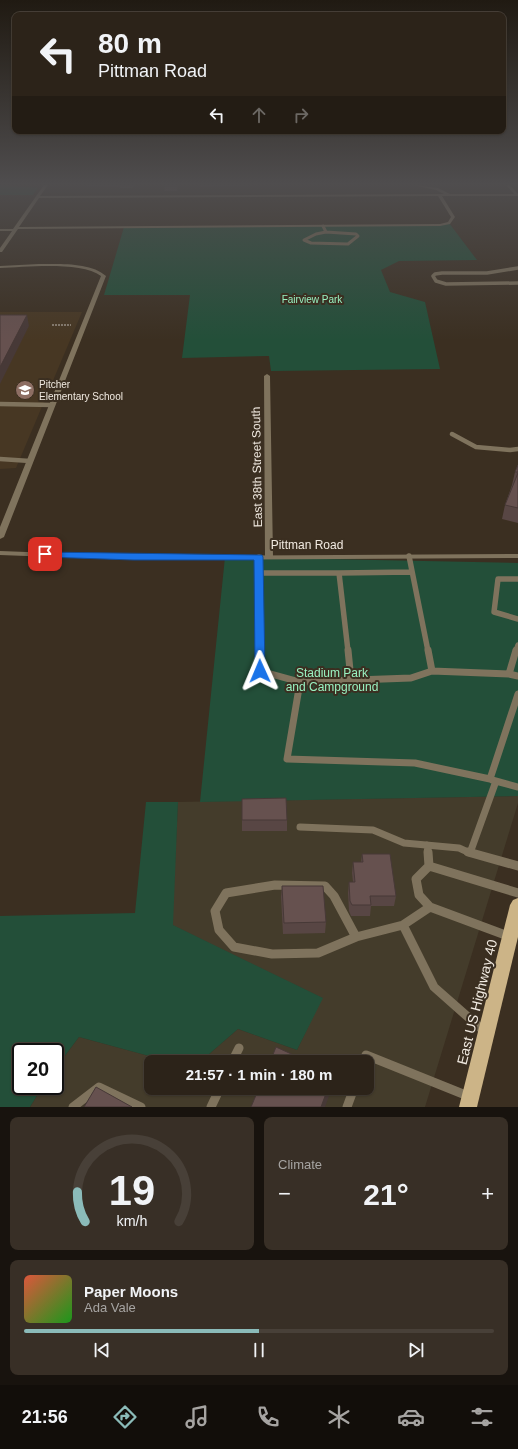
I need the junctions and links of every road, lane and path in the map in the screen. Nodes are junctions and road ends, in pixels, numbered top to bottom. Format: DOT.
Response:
graph roads {
  1 [pos="10,237"];
  2 [pos="311,237"];
  3 [pos="357,237"];
  4 [pos="0,251"];
  5 [pos="0,267"];
  6 [pos="518,268"];
  7 [pos="518,283"];
  8 [pos="52,325"];
  9 [pos="71,325"];
  10 [pos="267,376"];
  11 [pos="0,404"];
  12 [pos="53,405"];
  13 [pos="452,434"];
  14 [pos="518,449"];
  15 [pos="0,459"];
  16 [pos="30,461"];
  17 [pos="0,537"];
  18 [pos="0,553"];
  19 [pos="409,556"];
  20 [pos="518,556"];
  21 [pos="259,557"];
  22 [pos="269,557"];
  23 [pos="339,572"];
  24 [pos="412,572"];
  25 [pos="259,573"];
  26 [pos="518,579"];
  27 [pos="518,619"];
  28 [pos="518,645"];
  29 [pos="432,671"];
  30 [pos="508,674"];
  31 [pos="518,676"];
  32 [pos="351,680"];
  33 [pos="300,682"];
  34 [pos="518,694"];
  35 [pos="493,780"];
  36 [pos="518,787"];
  37 [pos="300,828"];
  38 [pos="427,845"];
  39 [pos="470,853"];
  40 [pos="429,866"];
  41 [pos="518,866"];
  42 [pos="518,893"];
  43 [pos="518,905"];
  44 [pos="430,907"];
  45 [pos="403,925"];
  46 [pos="356,937"];
  47 [pos="510,937"];
  48 [pos="486,1033"];
  49 [pos="239,1048"];
  50 [pos="236,1055"];
  51 [pos="374,1059"];
  52 [pos="217,1095"];
  53 [pos="351,1095"];
  54 [pos="469,1102"];
  55 [pos="73,1107"];
  56 [pos="141,1107"];
  57 [pos="211,1107"];
  58 [pos="347,1107"];
  1 -- 4 [label="street"];
  2 -- 3 [label="lane"];
  5 -- 12 [label="street"];
  6 -- 7 [label="lane"];
  8 -- 9 [label="path"];
  10 -- 22 [label="street, East 38th Street South"];
  11 -- 12 [label="lane"];
  12 -- 16 [label="street"];
  13 -- 14 [label="lane"];
  15 -- 16 [label="lane"];
  16 -- 17 [label="street"];
  18 -- 21 [label="street, Pittman Road"];
  19 -- 20 [label="street, Pittman Road"];
  19 -- 22 [label="street, Pittman Road"];
  19 -- 24 [label="lane"];
  21 -- 22 [label="street, Pittman Road"];
  21 -- 25 [label="lane"];
  23 -- 24 [label="lane"];
  23 -- 25 [label="lane"];
  23 -- 32 [label="lane"];
  24 -- 29 [label="lane"];
  25 -- 33 [label="lane"];
  26 -- 27 [label="lane"];
  28 -- 30 [label="lane"];
  29 -- 30 [label="lane"];
  29 -- 32 [label="lane"];
  30 -- 31 [label="lane"];
  32 -- 33 [label="lane"];
  33 -- 35 [label="lane"];
  34 -- 35 [label="lane"];
  35 -- 36 [label="lane"];
  35 -- 39 [label="lane"];
  37 -- 38 [label="lane"];
  38 -- 39 [label="lane"];
  38 -- 40 [label="lane"];
  39 -- 41 [label="lane"];
  40 -- 42 [label="lane"];
  40 -- 44 [label="lane"];
  43 -- 47 [label="main road, East US Highway 40"];
  44 -- 45 [label="lane"];
  44 -- 47 [label="lane"];
  45 -- 46 [label="lane"];
  45 -- 48 [label="lane"];
  46 -- 46 [label="lane"];
  47 -- 48 [label="main road, East US Highway 40"];
  48 -- 54 [label="main road, East US Highway 40"];
  49 -- 50 [label="lane"];
  51 -- 54 [label="lane"];
  52 -- 57 [label="lane"];
  53 -- 58 [label="lane"];
  55 -- 56 [label="lane"];
}
